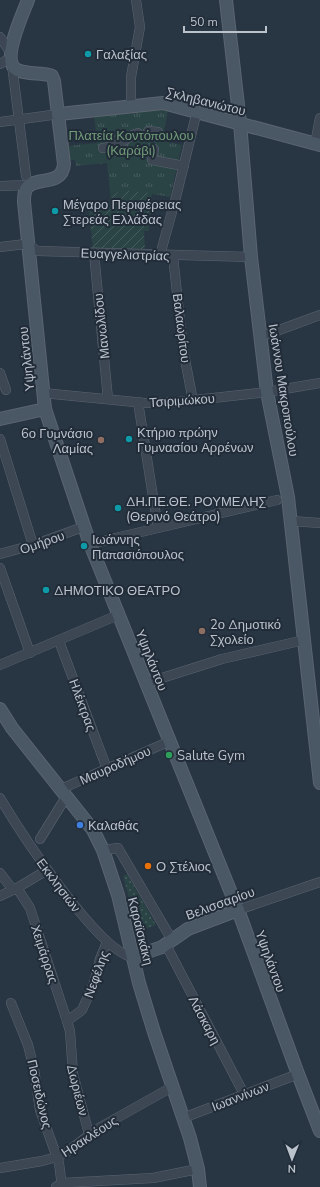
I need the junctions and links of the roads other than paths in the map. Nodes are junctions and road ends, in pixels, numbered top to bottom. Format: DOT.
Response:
graph roads {
  1 [pos="28,0"];
  2 [pos="136,0"];
  3 [pos="226,0"];
  4 [pos="0,37"];
  5 [pos="8,60"];
  6 [pos="131,106"];
  7 [pos="197,111"];
  8 [pos="59,114"];
  9 [pos="320,118"];
  10 [pos="19,119"];
  11 [pos="0,122"];
  12 [pos="240,124"];
  13 [pos="158,132"];
  14 [pos="317,144"];
  15 [pos="103,148"];
  16 [pos="154,149"];
  17 [pos="184,166"];
  18 [pos="28,181"];
  19 [pos="0,186"];
  20 [pos="29,246"];
  21 [pos="0,247"];
  22 [pos="94,253"];
  23 [pos="160,255"];
  24 [pos="173,256"];
  25 [pos="251,257"];
  26 [pos="320,315"];
  27 [pos="260,336"];
  28 [pos="0,373"];
  29 [pos="319,386"];
  30 [pos="6,390"];
  31 [pos="267,392"];
  32 [pos="43,393"];
  33 [pos="108,399"];
  34 [pos="193,401"];
  35 [pos="138,402"];
  36 [pos="45,409"];
  37 [pos="0,418"];
  38 [pos="0,439"];
  39 [pos="277,500"];
  40 [pos="291,521"];
  41 [pos="320,523"];
  42 [pos="83,527"];
  43 [pos="158,528"];
  44 [pos="90,544"];
  45 [pos="33,545"];
  46 [pos="0,554"];
  47 [pos="0,568"];
  48 [pos="118,615"];
  49 [pos="304,640"];
  50 [pos="59,641"];
  51 [pos="30,653"];
  52 [pos="0,665"];
  53 [pos="146,683"];
  54 [pos="0,709"];
  55 [pos="316,709"];
  56 [pos="170,741"];
  57 [pos="107,769"];
  58 [pos="320,783"];
  59 [pos="63,793"];
  60 [pos="0,798"];
  61 [pos="40,839"];
  62 [pos="103,850"];
  63 [pos="47,870"];
  64 [pos="0,873"];
  65 [pos="320,882"];
  66 [pos="15,889"];
  67 [pos="0,896"];
  68 [pos="238,910"];
  69 [pos="107,942"];
  70 [pos="169,943"];
  71 [pos="133,957"];
  72 [pos="11,1003"];
  73 [pos="68,1022"];
  74 [pos="298,1074"];
  75 [pos="172,1087"];
  76 [pos="244,1094"];
  77 [pos="184,1118"];
  78 [pos="320,1131"];
  79 [pos="89,1134"];
  80 [pos="57,1157"];
  81 [pos="0,1168"];
  82 [pos="198,1169"];
  83 [pos="60,1186"];
  84 [pos="200,1187"];
  1 -- 5 [label="street"];
  2 -- 6 [label="street"];
  3 -- 12 [label="street, Ιωάννου Μακροπούλου"];
  4 -- 5 [label="street"];
  5 -- 8 [label="street"];
  5 -- 10 [label="street"];
  6 -- 7 [label="street, Σκληβανιώτου"];
  6 -- 8 [label="street, Σκληβανιώτου"];
  7 -- 12 [label="street, Σκληβανιώτου"];
  7 -- 17 [label="street"];
  8 -- 10 [label="street"];
  8 -- 18 [label="street"];
  9 -- 14 [label="street"];
  10 -- 11 [label="street"];
  10 -- 18 [label="street"];
  12 -- 14 [label="street, Σκληβανιώτου"];
  12 -- 25 [label="street, Ιωάννου Μακροπούλου"];
  13 -- 15 [label="street"];
  16 -- 17 [label="street"];
  17 -- 23 [label="street"];
  18 -- 19 [label="street"];
  18 -- 20 [label="street, Υψηλάντου"];
  20 -- 21 [label="street, Ευαγγελιστρίας"];
  20 -- 22 [label="street, Ευαγγελιστρίας"];
  20 -- 32 [label="street, Υψηλάντου"];
  22 -- 23 [label="street, Ευαγγελιστρίας"];
  22 -- 33 [label="street, Μανωλίδου"];
  23 -- 24 [label="street, Ευαγγελιστρίας"];
  24 -- 25 [label="street, Ευαγγελιστρίας"];
  24 -- 34 [label="street, Βαλαωρίτου"];
  25 -- 27 [label="street, Ιωάννου Μακροπούλου"];
  26 -- 27 [label="street"];
  27 -- 31 [label="street, Ιωάννου Μακροπούλου"];
  28 -- 30 [label="street"];
  29 -- 31 [label="street, Τσιριμώκου"];
  31 -- 34 [label="street, Τσιριμώκου"];
  31 -- 40 [label="street, Ιωάννου Μακροπούλου"];
  32 -- 33 [label="street, Τσιριμώκου"];
  32 -- 36 [label="street, Υψηλάντου"];
  33 -- 35 [label="street, Τσιριμώκου"];
  34 -- 35 [label="street, Τσιριμώκου"];
  35 -- 43 [label="street"];
  36 -- 37 [label="street"];
  36 -- 42 [label="street, Υψηλάντου"];
  38 -- 45 [label="street"];
  39 -- 43 [label="street"];
  40 -- 41 [label="street"];
  40 -- 49 [label="street, Ιωάννου Μακροπούλου"];
  42 -- 44 [label="street, Υψηλάντου"];
  42 -- 45 [label="street, Ομήρου"];
  43 -- 44 [label="street"];
  44 -- 48 [label="street, Υψηλάντου"];
  45 -- 46 [label="street, Ομήρου"];
  47 -- 51 [label="street"];
  48 -- 50 [label="street"];
  48 -- 53 [label="street, Υψηλάντου"];
  49 -- 53 [label="street"];
  49 -- 55 [label="street, Ιωάννου Μακροπούλου"];
  50 -- 51 [label="street"];
  50 -- 57 [label="street, Ηλέκτρας"];
  51 -- 52 [label="street"];
  53 -- 56 [label="street, Υψηλάντου"];
  54 -- 59 [label="street, Καραϊσκάκη"];
  55 -- 58 [label="street, Ιωάννου Μακροπούλου"];
  56 -- 57 [label="street, Μαυροδήμου"];
  56 -- 68 [label="street, Υψηλάντου"];
  57 -- 59 [label="street, Μαυροδήμου"];
  59 -- 61 [label="street"];
  59 -- 62 [label="street, Καραϊσκάκη"];
  60 -- 63 [label="street, Εκκλησιών"];
  62 -- 70 [label="street, Λάσκαρη"];
  62 -- 71 [label="street, Καραϊσκάκη"];
  63 -- 66 [label="street"];
  63 -- 69 [label="street, Εκκλησιών"];
  64 -- 66 [label="street, Χειμάρρας"];
  65 -- 68 [label="street, Βελισσαρίου"];
  66 -- 67 [label="street"];
  66 -- 73 [label="street, Χειμάρρας"];
  68 -- 70 [label="street, Βελισσαρίου"];
  68 -- 74 [label="street, Υψηλάντου"];
  69 -- 71 [label="street, Εκκλησιών"];
  69 -- 73 [label="street, Νεφέλης"];
  70 -- 71 [label="street, Βελισσαρίου"];
  70 -- 76 [label="street, Λάσκαρη"];
  71 -- 75 [label="street, Καραϊσκάκη"];
  72 -- 80 [label="street, Ποσειδώνος"];
  73 -- 79 [label="street, Δωριέων"];
  74 -- 76 [label="street, Ιωαννίνων"];
  74 -- 78 [label="street, Υψηλάντου"];
  75 -- 77 [label="street, Καραϊσκάκη"];
  75 -- 79 [label="street, Ηρακλέους"];
  76 -- 77 [label="street, Ιωαννίνων"];
  77 -- 82 [label="street, Καραϊσκάκη"];
  79 -- 80 [label="street, Ηρακλέους"];
  80 -- 81 [label="street, Ηρακλέους"];
  80 -- 83 [label="street, Ποσειδώνος"];
  82 -- 83 [label="street"];
  82 -- 84 [label="street, Καραϊσκάκη"];
}
